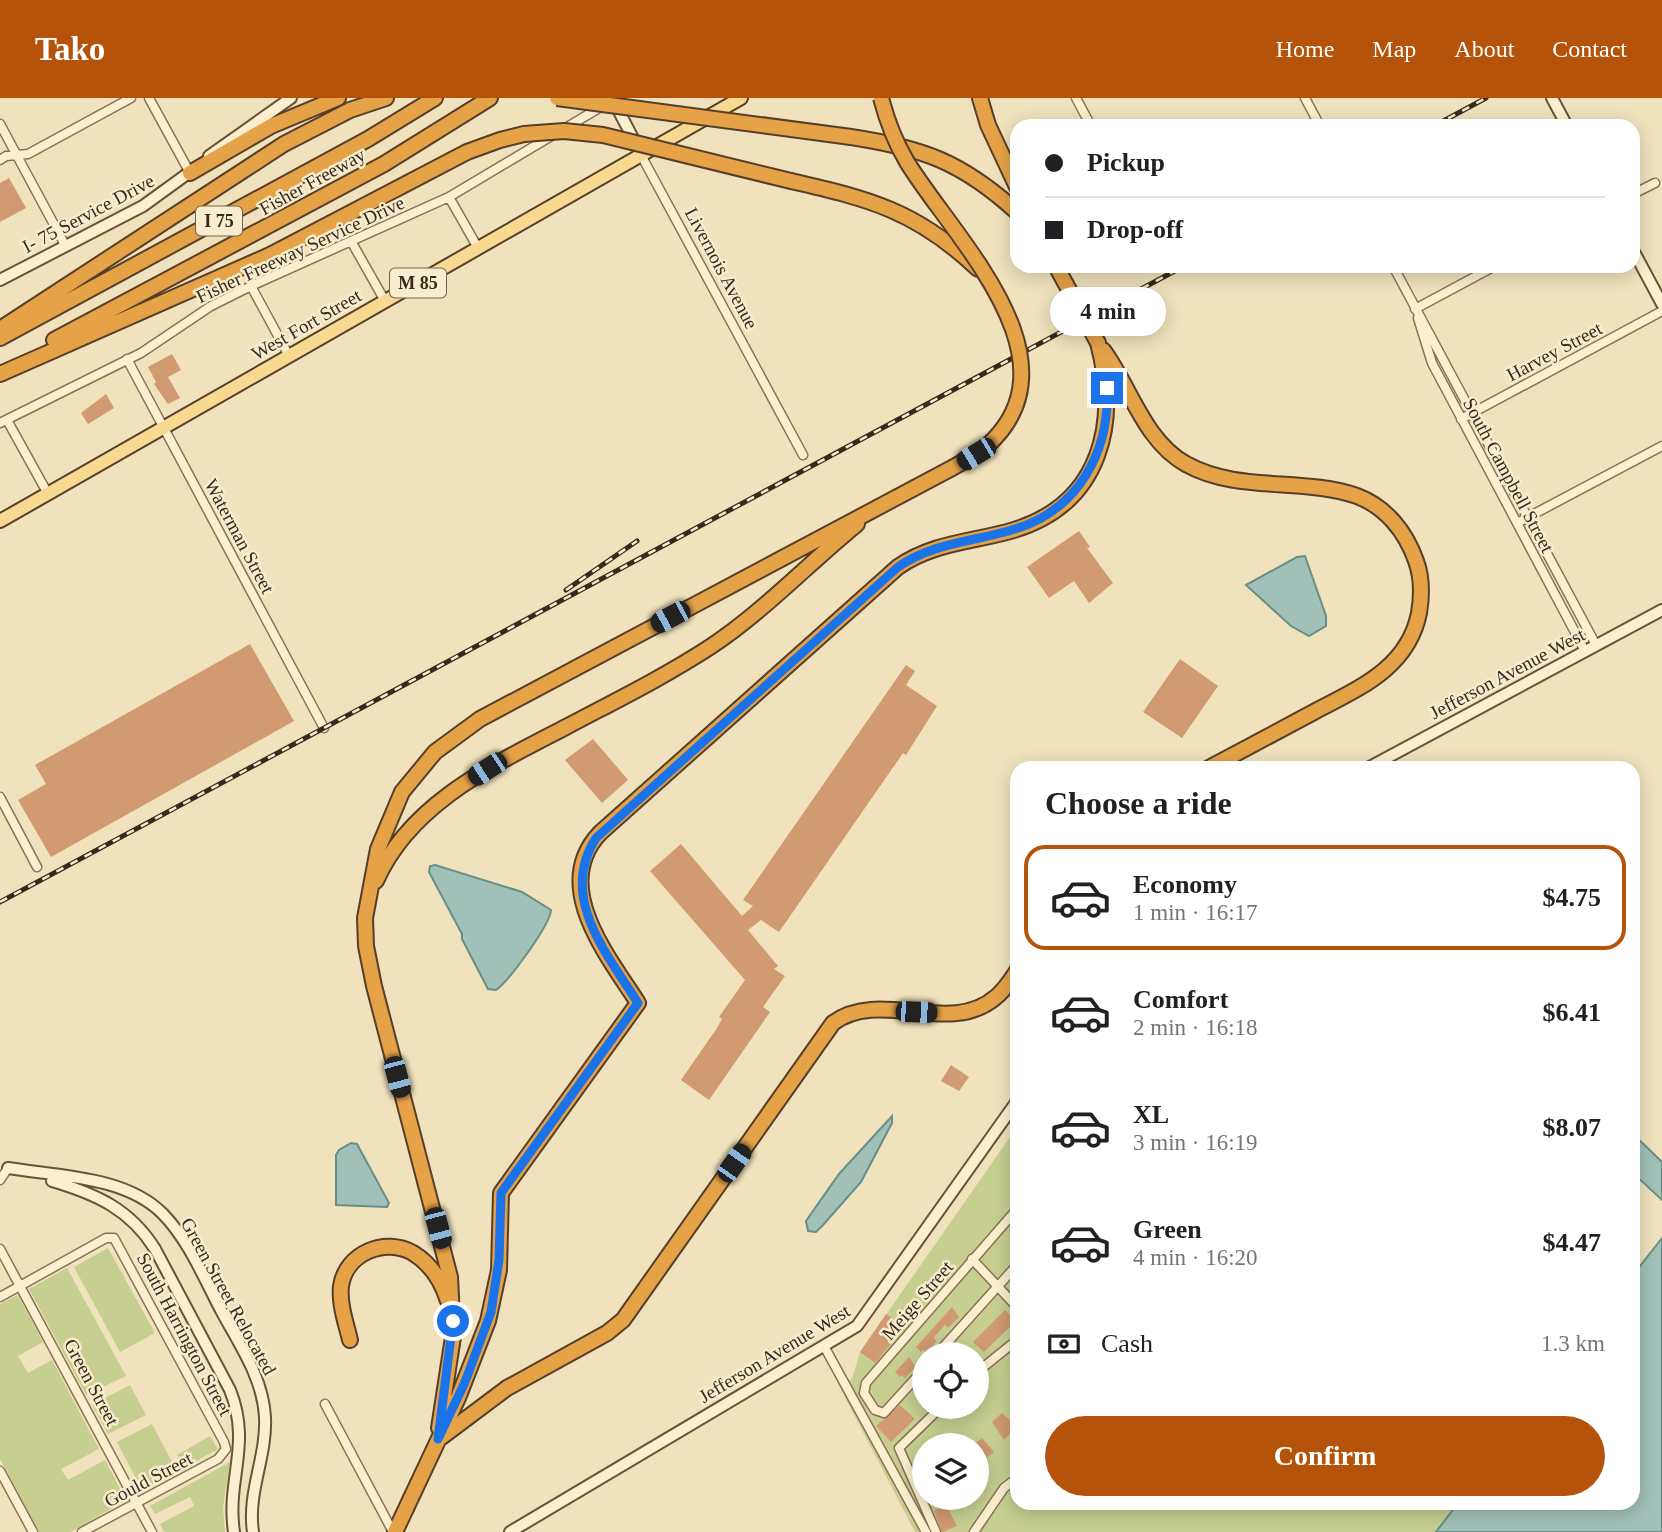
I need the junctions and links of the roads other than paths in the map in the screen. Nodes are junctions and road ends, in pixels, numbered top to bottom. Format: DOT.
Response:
graph roads {
  1 [pos="131,98"];
  2 [pos="149,98"];
  3 [pos="291,98"];
  4 [pos="338,98"];
  5 [pos="386,98"];
  6 [pos="435,98"];
  7 [pos="490,98"];
  8 [pos="557,98"];
  9 [pos="741,98"];
  10 [pos="881,98"];
  11 [pos="980,98"];
  12 [pos="1076,98"];
  13 [pos="1305,98"];
  14 [pos="1552,98"];
  15 [pos="613,99"];
  16 [pos="277,102"];
  17 [pos="1087,119"];
  18 [pos="1316,119"];
  19 [pos="1563,119"];
  20 [pos="0,124"];
  21 [pos="17,155"];
  22 [pos="641,155"];
  23 [pos="0,160"];
  24 [pos="1010,172"];
  25 [pos="190,173"];
  26 [pos="1655,183"];
  27 [pos="1640,190"];
  28 [pos="449,197"];
  29 [pos="1010,206"];
  30 [pos="351,241"];
  31 [pos="65,245"];
  32 [pos="478,248"];
  33 [pos="1640,263"];
  34 [pos="982,272"];
  35 [pos="1060,273"];
  36 [pos="1397,273"];
  37 [pos="1482,273"];
  38 [pos="0,280"];
  39 [pos="251,286"];
  40 [pos="385,301"];
  41 [pos="1662,304"];
  42 [pos="1415,309"];
  43 [pos="1662,311"];
  44 [pos="0,328"];
  45 [pos="0,338"];
  46 [pos="1098,343"];
  47 [pos="289,356"];
  48 [pos="127,359"];
  49 [pos="0,371"];
  50 [pos="1473,413"];
  51 [pos="1461,419"];
  52 [pos="3,421"];
  53 [pos="164,428"];
  54 [pos="1662,446"];
  55 [pos="803,455"];
  56 [pos="48,494"];
  57 [pos="883,504"];
  58 [pos="1529,517"];
  59 [pos="0,521"];
  60 [pos="1517,523"];
  61 [pos="1662,610"];
  62 [pos="1596,645"];
  63 [pos="1585,651"];
  64 [pos="324,728"];
  65 [pos="1222,761"];
  66 [pos="1381,761"];
  67 [pos="0,797"];
  68 [pos="37,867"];
  69 [pos="366,909"];
  70 [pos="1010,980"];
  71 [pos="1010,1111"];
  72 [pos="4,1166"];
  73 [pos="0,1180"];
  74 [pos="1010,1217"];
  75 [pos="0,1249"];
  76 [pos="972,1259"];
  77 [pos="1010,1272"];
  78 [pos="20,1286"];
  79 [pos="997,1286"];
  80 [pos="0,1297"];
  81 [pos="1010,1300"];
  82 [pos="453,1321"];
  83 [pos="351,1340"];
  84 [pos="948,1342"];
  85 [pos="824,1346"];
  86 [pos="1010,1346"];
  87 [pos="989,1363"];
  88 [pos="912,1382"];
  89 [pos="325,1404"];
  90 [pos="929,1419"];
  91 [pos="438,1439"];
  92 [pos="226,1449"];
  93 [pos="0,1471"];
  94 [pos="1010,1483"];
  95 [pos="137,1503"];
  96 [pos="33,1532"];
  97 [pos="82,1532"];
  98 [pos="152,1532"];
  99 [pos="234,1532"];
  100 [pos="253,1532"];
  101 [pos="394,1532"];
  102 [pos="510,1532"];
  103 [pos="926,1532"];
  104 [pos="936,1532"];
  105 [pos="974,1532"];
  1 -- 21 [label="street"];
  2 -- 25 [label="street"];
  3 -- 16 [label="main road, I- 75 Service Drive"];
  4 -- 25 [label="highway"];
  5 -- 44 [label="highway"];
  6 -- 45 [label="highway, Fisher Freeway / I 75"];
  7 -- 49 [label="highway, Fisher Freeway / I 75"];
  8 -- 29 [label="highway, bridge"];
  9 -- 22 [label="main road, West Fort Street / M 85"];
  10 -- 34 [label="highway, bridge"];
  11 -- 24 [label="highway"];
  12 -- 17 [label="street"];
  13 -- 18 [label="street"];
  14 -- 19 [label="main road"];
  15 -- 22 [label="main road, Livernois Avenue"];
  15 -- 28 [label="street, Fisher Freeway Service Drive"];
  16 -- 25 [label="main road, I- 75 Service Drive"];
  20 -- 21 [label="street"];
  21 -- 23 [label="street"];
  21 -- 31 [label="street"];
  22 -- 32 [label="main road, West Fort Street / M 85"];
  22 -- 55 [label="street, Livernois Avenue"];
  25 -- 31 [label="main road, I- 75 Service Drive"];
  26 -- 27 [label="street"];
  28 -- 30 [label="street, Fisher Freeway Service Drive"];
  28 -- 32 [label="street"];
  30 -- 39 [label="street, Fisher Freeway Service Drive"];
  30 -- 40 [label="street"];
  31 -- 38 [label="main road, I- 75 Service Drive"];
  32 -- 40 [label="main road, West Fort Street / M 85"];
  33 -- 41 [label="main road"];
  34 -- 49 [label="highway, bridge"];
  34 -- 57 [label="highway, bridge"];
  35 -- 46 [label="highway, bridge"];
  36 -- 42 [label="street, South Campbell Street"];
  37 -- 42 [label="street"];
  39 -- 47 [label="street"];
  39 -- 48 [label="street, Fisher Freeway Service Drive"];
  40 -- 47 [label="main road, West Fort Street / M 85"];
  42 -- 50 [label="street, South Campbell Street"];
  42 -- 51 [label="street, South Campbell Street"];
  43 -- 50 [label="street, Harvey Street"];
  46 -- 65 [label="highway"];
  46 -- 91 [label="highway"];
  47 -- 53 [label="main road, West Fort Street / M 85"];
  48 -- 52 [label="street, Fisher Freeway Service Drive"];
  48 -- 53 [label="street, Waterman Street"];
  50 -- 51 [label="street, Harvey Street"];
  50 -- 58 [label="street, South Campbell Street"];
  51 -- 60 [label="street, South Campbell Street"];
  52 -- 56 [label="street"];
  53 -- 56 [label="main road, West Fort Street / M 85"];
  53 -- 64 [label="street, Waterman Street"];
  54 -- 58 [label="street"];
  56 -- 59 [label="main road, West Fort Street / M 85"];
  57 -- 69 [label="highway"];
  57 -- 69 [label="highway"];
  58 -- 60 [label="street"];
  58 -- 62 [label="street, South Campbell Street"];
  60 -- 63 [label="street, South Campbell Street"];
  61 -- 62 [label="main road, Jefferson Avenue West"];
  62 -- 63 [label="main road, Jefferson Avenue West"];
  63 -- 66 [label="main road, Jefferson Avenue West"];
  67 -- 68 [label="street"];
  69 -- 82 [label="highway"];
  70 -- 91 [label="highway"];
  71 -- 85 [label="main road, Jefferson Avenue West"];
  72 -- 73 [label="street"];
  72 -- 99 [label="main road"];
  72 -- 100 [label="main road, Green Street Relocated"];
  74 -- 76 [label="street, Meige Street"];
  75 -- 78 [label="street, Green Street"];
  76 -- 79 [label="street"];
  76 -- 88 [label="street, Meige Street"];
  77 -- 79 [label="street"];
  78 -- 80 [label="street"];
  78 -- 92 [label="street, South Harrington Street"];
  78 -- 95 [label="street, Green Street"];
  79 -- 81 [label="street"];
  79 -- 84 [label="street"];
  82 -- 83 [label="highway"];
  82 -- 91 [label="highway"];
  85 -- 102 [label="main road, Jefferson Avenue West"];
  85 -- 103 [label="street"];
  86 -- 87 [label="street"];
  89 -- 101 [label="street"];
  90 -- 104 [label="street"];
  91 -- 101 [label="highway"];
  92 -- 95 [label="street, Gould Street"];
  93 -- 96 [label="street"];
  94 -- 105 [label="street"];
  95 -- 97 [label="street, Gould Street"];
  95 -- 98 [label="street, Green Street"];
}
